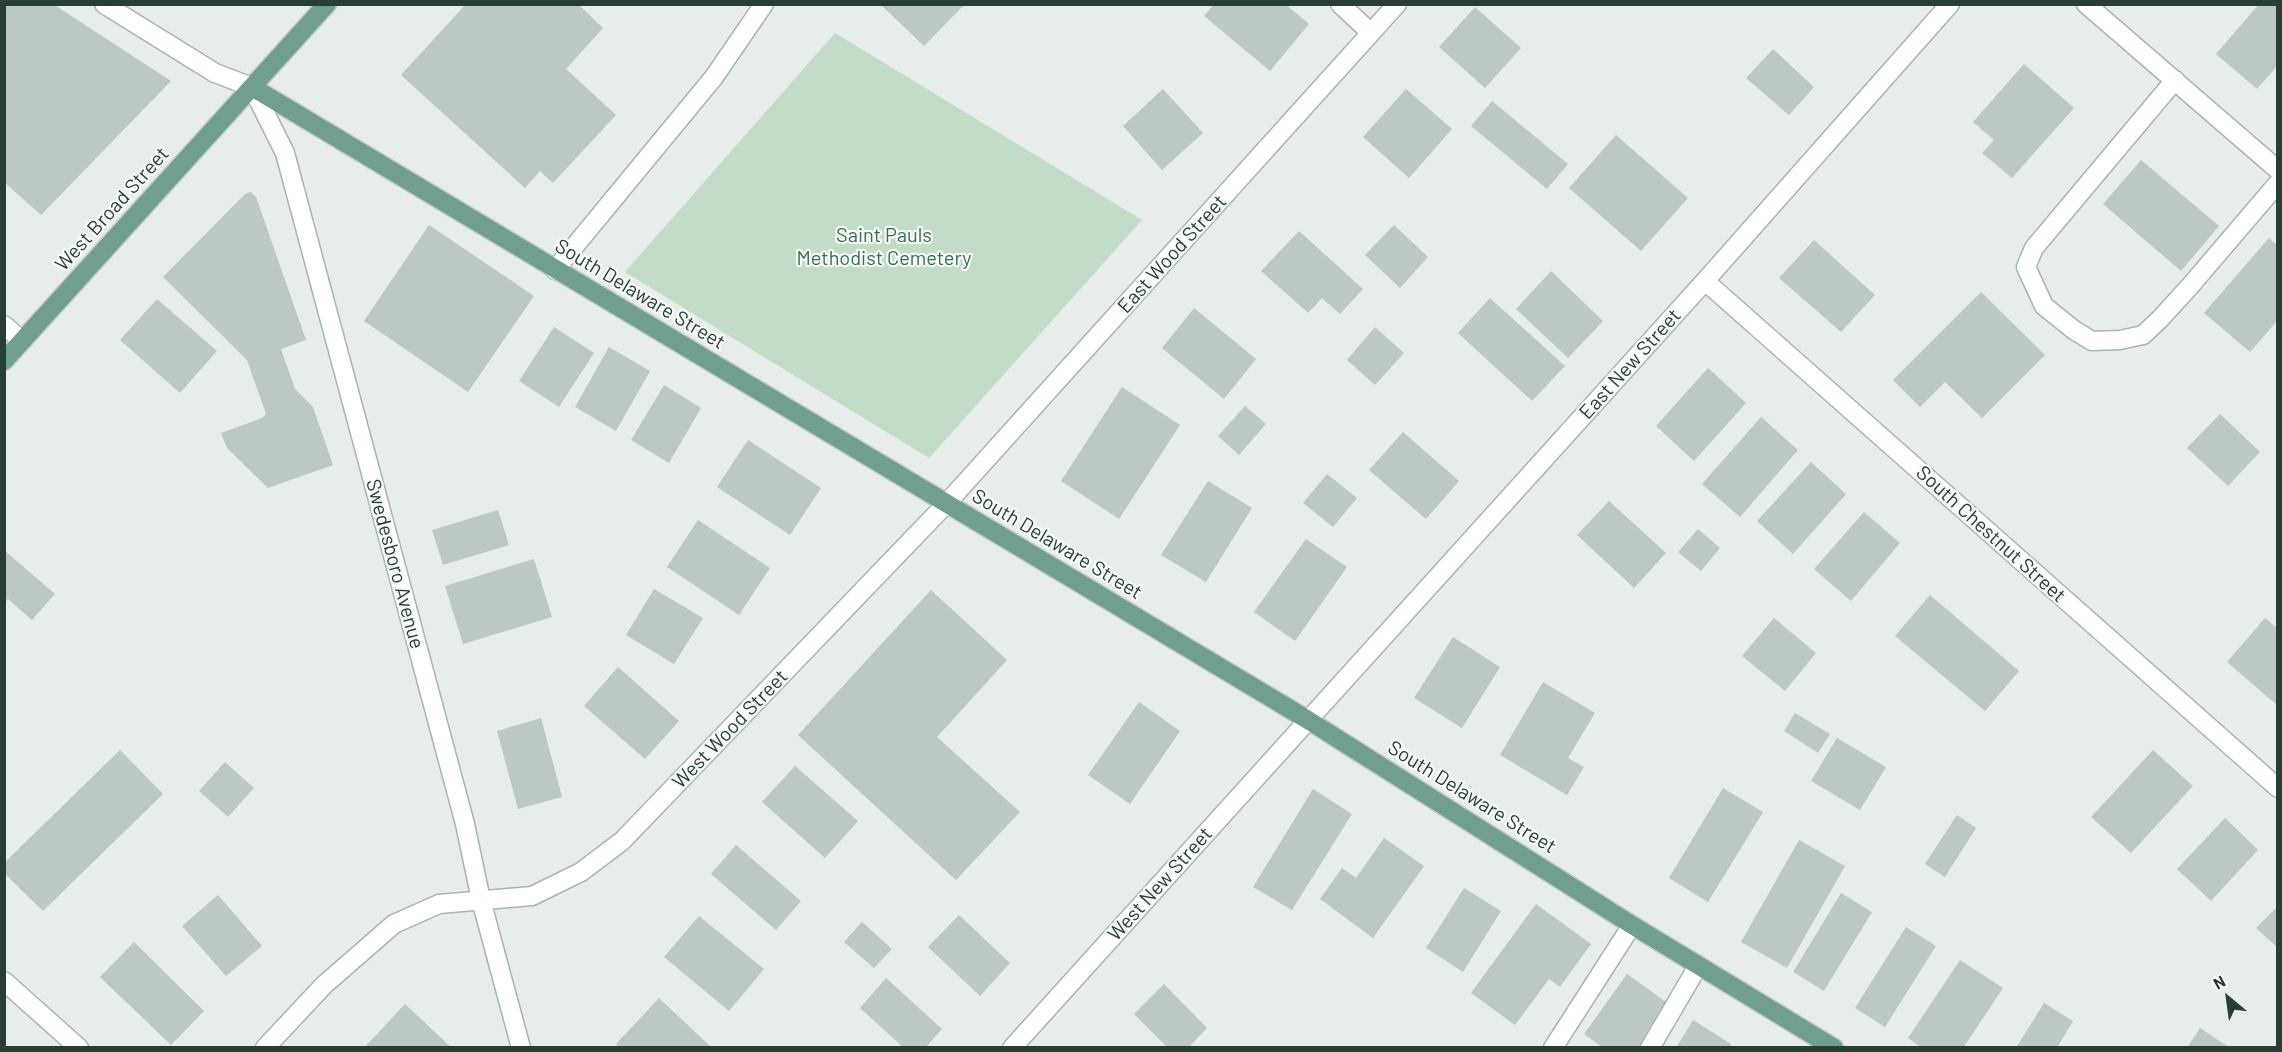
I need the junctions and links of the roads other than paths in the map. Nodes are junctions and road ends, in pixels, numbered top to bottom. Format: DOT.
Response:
graph roads {
  1 [pos="104,4"];
  2 [pos="327,4"];
  3 [pos="764,4"];
  4 [pos="1340,4"];
  5 [pos="1397,4"];
  6 [pos="1950,4"];
  7 [pos="2086,4"];
  8 [pos="1371,33"];
  9 [pos="2175,80"];
  10 [pos="252,87"];
  11 [pos="2277,170"];
  12 [pos="2277,183"];
  13 [pos="555,270"];
  14 [pos="1706,281"];
  15 [pos="4,325"];
  16 [pos="22,341"];
  17 [pos="4,361"];
  18 [pos="946,504"];
  19 [pos="1308,720"];
  20 [pos="2277,788"];
  21 [pos="482,900"];
  22 [pos="1632,925"];
  23 [pos="1698,966"];
  24 [pos="5,984"];
  25 [pos="78,1047"];
  26 [pos="265,1047"];
  27 [pos="521,1047"];
  28 [pos="1012,1047"];
  29 [pos="1553,1047"];
  30 [pos="1650,1047"];
  31 [pos="1834,1047"];
  1 -- 10 [label="street"];
  2 -- 10 [label="main road, West Broad Street"];
  3 -- 13 [label="street"];
  4 -- 8 [label="street"];
  5 -- 8 [label="street, East Wood Street"];
  6 -- 14 [label="street, East New Street"];
  7 -- 9 [label="street"];
  8 -- 18 [label="street, East Wood Street"];
  9 -- 11 [label="street"];
  9 -- 12 [label="street"];
  10 -- 13 [label="main road, South Delaware Street"];
  10 -- 16 [label="main road, West Broad Street"];
  10 -- 21 [label="street, Swedesboro Avenue"];
  13 -- 18 [label="main road, South Delaware Street"];
  14 -- 19 [label="street, East New Street"];
  14 -- 20 [label="street, South Chestnut Street"];
  15 -- 16 [label="street"];
  16 -- 17 [label="main road, West Broad Street"];
  18 -- 19 [label="main road, South Delaware Street"];
  18 -- 21 [label="street, West Wood Street"];
  19 -- 22 [label="main road, South Delaware Street"];
  19 -- 28 [label="street, West New Street"];
  21 -- 26 [label="street, West Wood Street"];
  21 -- 27 [label="street, Swedesboro Avenue"];
  22 -- 23 [label="main road, South Delaware Street"];
  22 -- 29 [label="street"];
  23 -- 30 [label="street"];
  23 -- 31 [label="main road, South Delaware Street"];
  24 -- 25 [label="street"];
}
